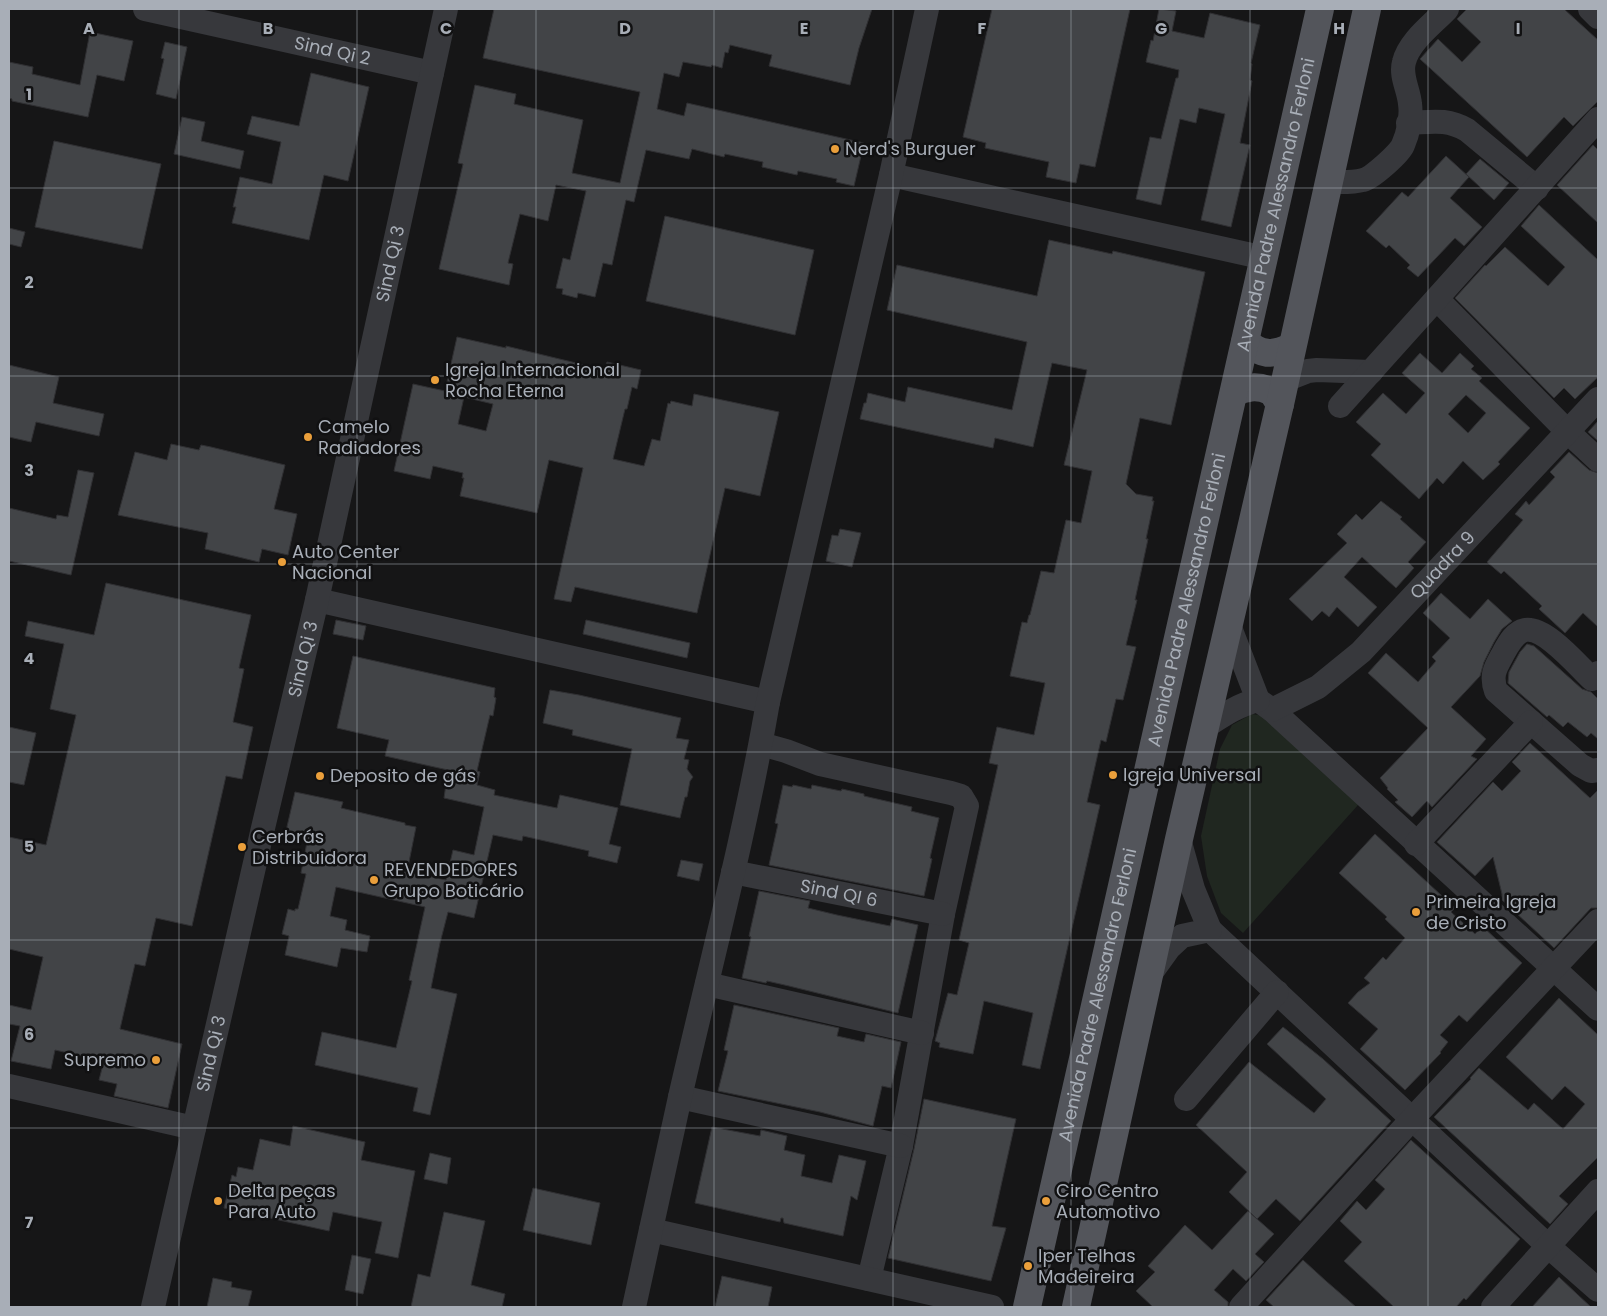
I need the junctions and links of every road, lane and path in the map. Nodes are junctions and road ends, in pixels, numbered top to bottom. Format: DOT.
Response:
graph roads {
  1 [pos="145,9"];
  2 [pos="446,9"];
  3 [pos="927,9"];
  4 [pos="1320,9"];
  5 [pos="1368,9"];
  6 [pos="1447,9"];
  7 [pos="1590,9"];
  8 [pos="1598,17"];
  9 [pos="432,73"];
  10 [pos="1598,119"];
  11 [pos="1408,123"];
  12 [pos="891,175"];
  13 [pos="1329,182"];
  14 [pos="1536,188"];
  15 [pos="1265,258"];
  16 [pos="1437,298"];
  17 [pos="1245,342"];
  18 [pos="1291,347"];
  19 [pos="1371,372"];
  20 [pos="1282,392"];
  21 [pos="1234,393"];
  22 [pos="1598,399"];
  23 [pos="1340,406"];
  24 [pos="1568,432"];
  25 [pos="1598,460"];
  26 [pos="317,600"];
  27 [pos="1229,625"];
  28 [pos="1596,679"];
  29 [pos="768,702"];
  30 [pos="1265,705"];
  31 [pos="1531,722"];
  32 [pos="1206,727"];
  33 [pos="761,744"];
  34 [pos="1598,770"];
  35 [pos="1179,839"];
  36 [pos="1416,844"];
  37 [pos="733,872"];
  38 [pos="943,914"];
  39 [pos="1598,921"];
  40 [pos="1210,930"];
  41 [pos="1555,968"];
  42 [pos="1151,973"];
  43 [pos="707,984"];
  44 [pos="1277,992"];
  45 [pos="1598,1009"];
  46 [pos="922,1033"];
  47 [pos="9,1086"];
  48 [pos="680,1097"];
  49 [pos="1186,1099"];
  50 [pos="1413,1118"];
  51 [pos="194,1128"];
  52 [pos="901,1146"];
  53 [pos="1598,1191"];
  54 [pos="651,1230"];
  55 [pos="1548,1246"];
  56 [pos="869,1279"];
  57 [pos="1598,1290"];
  58 [pos="153,1307"];
  59 [pos="634,1307"];
  60 [pos="992,1307"];
  61 [pos="1027,1307"];
  62 [pos="1076,1307"];
  63 [pos="1241,1307"];
  64 [pos="1493,1307"];
  1 -- 9 [label="street, Sind Qi 2"];
  2 -- 9 [label="street, Sind Qi 3"];
  3 -- 12 [label="street"];
  4 -- 15 [label="main road, Avenida Padre Alessandro Ferloni"];
  5 -- 13 [label="main road"];
  6 -- 11 [label="street"];
  7 -- 8 [label="street"];
  9 -- 26 [label="street, Sind Qi 3"];
  10 -- 14 [label="street"];
  11 -- 13 [label="street"];
  11 -- 14 [label="street"];
  12 -- 15 [label="street"];
  12 -- 29 [label="street"];
  13 -- 18 [label="main road"];
  14 -- 16 [label="street"];
  15 -- 17 [label="main road, Avenida Padre Alessandro Ferloni"];
  16 -- 19 [label="street"];
  16 -- 24 [label="street"];
  17 -- 18 [label="main road"];
  17 -- 21 [label="main road, Avenida Padre Alessandro Ferloni"];
  18 -- 20 [label="main road"];
  19 -- 20 [label="street"];
  19 -- 23 [label="street"];
  20 -- 21 [label="main road"];
  20 -- 27 [label="main road"];
  21 -- 61 [label="main road, Avenida Padre Alessandro Ferloni"];
  22 -- 24 [label="street, Quadra 9"];
  24 -- 25 [label="street"];
  24 -- 30 [label="street, Quadra 9"];
  26 -- 29 [label="street"];
  26 -- 51 [label="street, Sind Qi 3"];
  27 -- 30 [label="street"];
  27 -- 32 [label="main road"];
  28 -- 31 [label="street"];
  29 -- 33 [label="street"];
  30 -- 32 [label="street, Quadra 9"];
  30 -- 36 [label="street"];
  31 -- 34 [label="street"];
  31 -- 36 [label="street"];
  32 -- 35 [label="main road"];
  33 -- 37 [label="street"];
  33 -- 38 [label="street"];
  35 -- 40 [label="street"];
  35 -- 42 [label="main road"];
  36 -- 41 [label="street"];
  37 -- 38 [label="street, Sind QI 6"];
  37 -- 43 [label="street"];
  38 -- 46 [label="street"];
  39 -- 41 [label="street"];
  40 -- 42 [label="street"];
  40 -- 44 [label="street"];
  41 -- 45 [label="street"];
  41 -- 50 [label="street"];
  42 -- 62 [label="main road"];
  43 -- 46 [label="street"];
  43 -- 48 [label="street"];
  44 -- 49 [label="street"];
  44 -- 50 [label="street"];
  46 -- 52 [label="street"];
  47 -- 51 [label="street"];
  48 -- 52 [label="street"];
  48 -- 54 [label="street"];
  50 -- 55 [label="street"];
  50 -- 63 [label="street"];
  51 -- 58 [label="street, Sind Qi 3"];
  52 -- 56 [label="street"];
  53 -- 55 [label="street"];
  54 -- 56 [label="street"];
  54 -- 59 [label="street"];
  55 -- 57 [label="street"];
  55 -- 64 [label="street"];
  56 -- 60 [label="street"];
}
